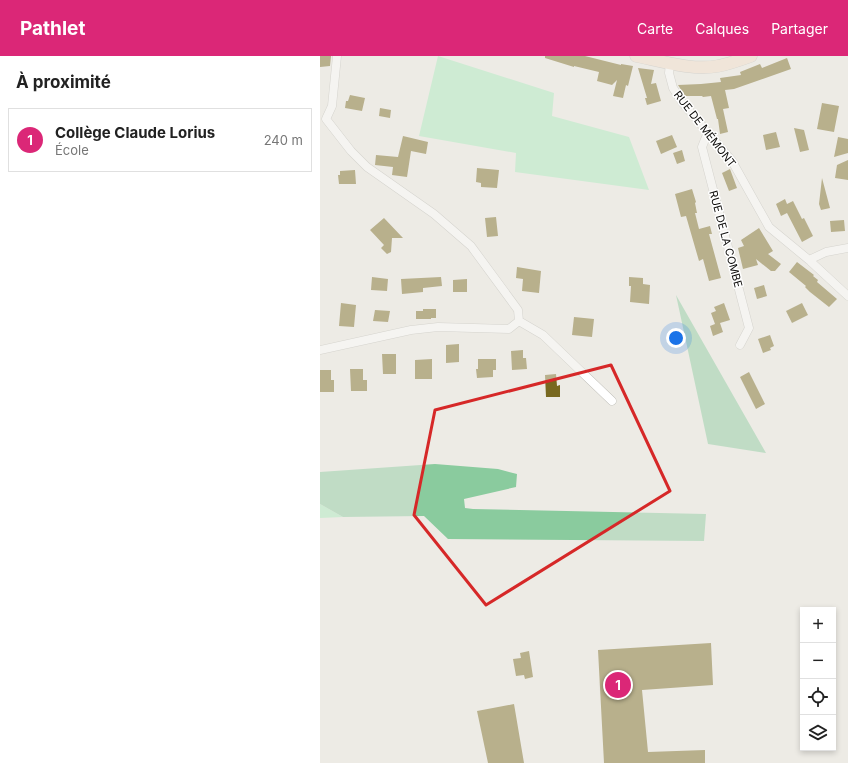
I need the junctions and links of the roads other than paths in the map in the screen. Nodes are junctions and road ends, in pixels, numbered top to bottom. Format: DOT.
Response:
graph roads {
  1 [pos="337,56"];
  2 [pos="636,56"];
  3 [pos="751,56"];
  4 [pos="670,63"];
  5 [pos="323,116"];
  6 [pos="708,132"];
  7 [pos="848,248"];
  8 [pos="809,260"];
  9 [pos="848,296"];
  10 [pos="519,321"];
  11 [pos="740,345"];
  12 [pos="320,350"];
  13 [pos="612,401"];
  1 -- 5 [label="street"];
  2 -- 4 [label="street"];
  3 -- 4 [label="street"];
  4 -- 6 [label="street, RUE DE MÉMONT"];
  5 -- 10 [label="street"];
  6 -- 8 [label="street, RUE DE MÉMONT"];
  6 -- 11 [label="street, RUE DE LA COMBE"];
  7 -- 8 [label="street"];
  8 -- 9 [label="street, RUE DE MÉMONT"];
  10 -- 12 [label="street"];
  10 -- 13 [label="street"];
}
